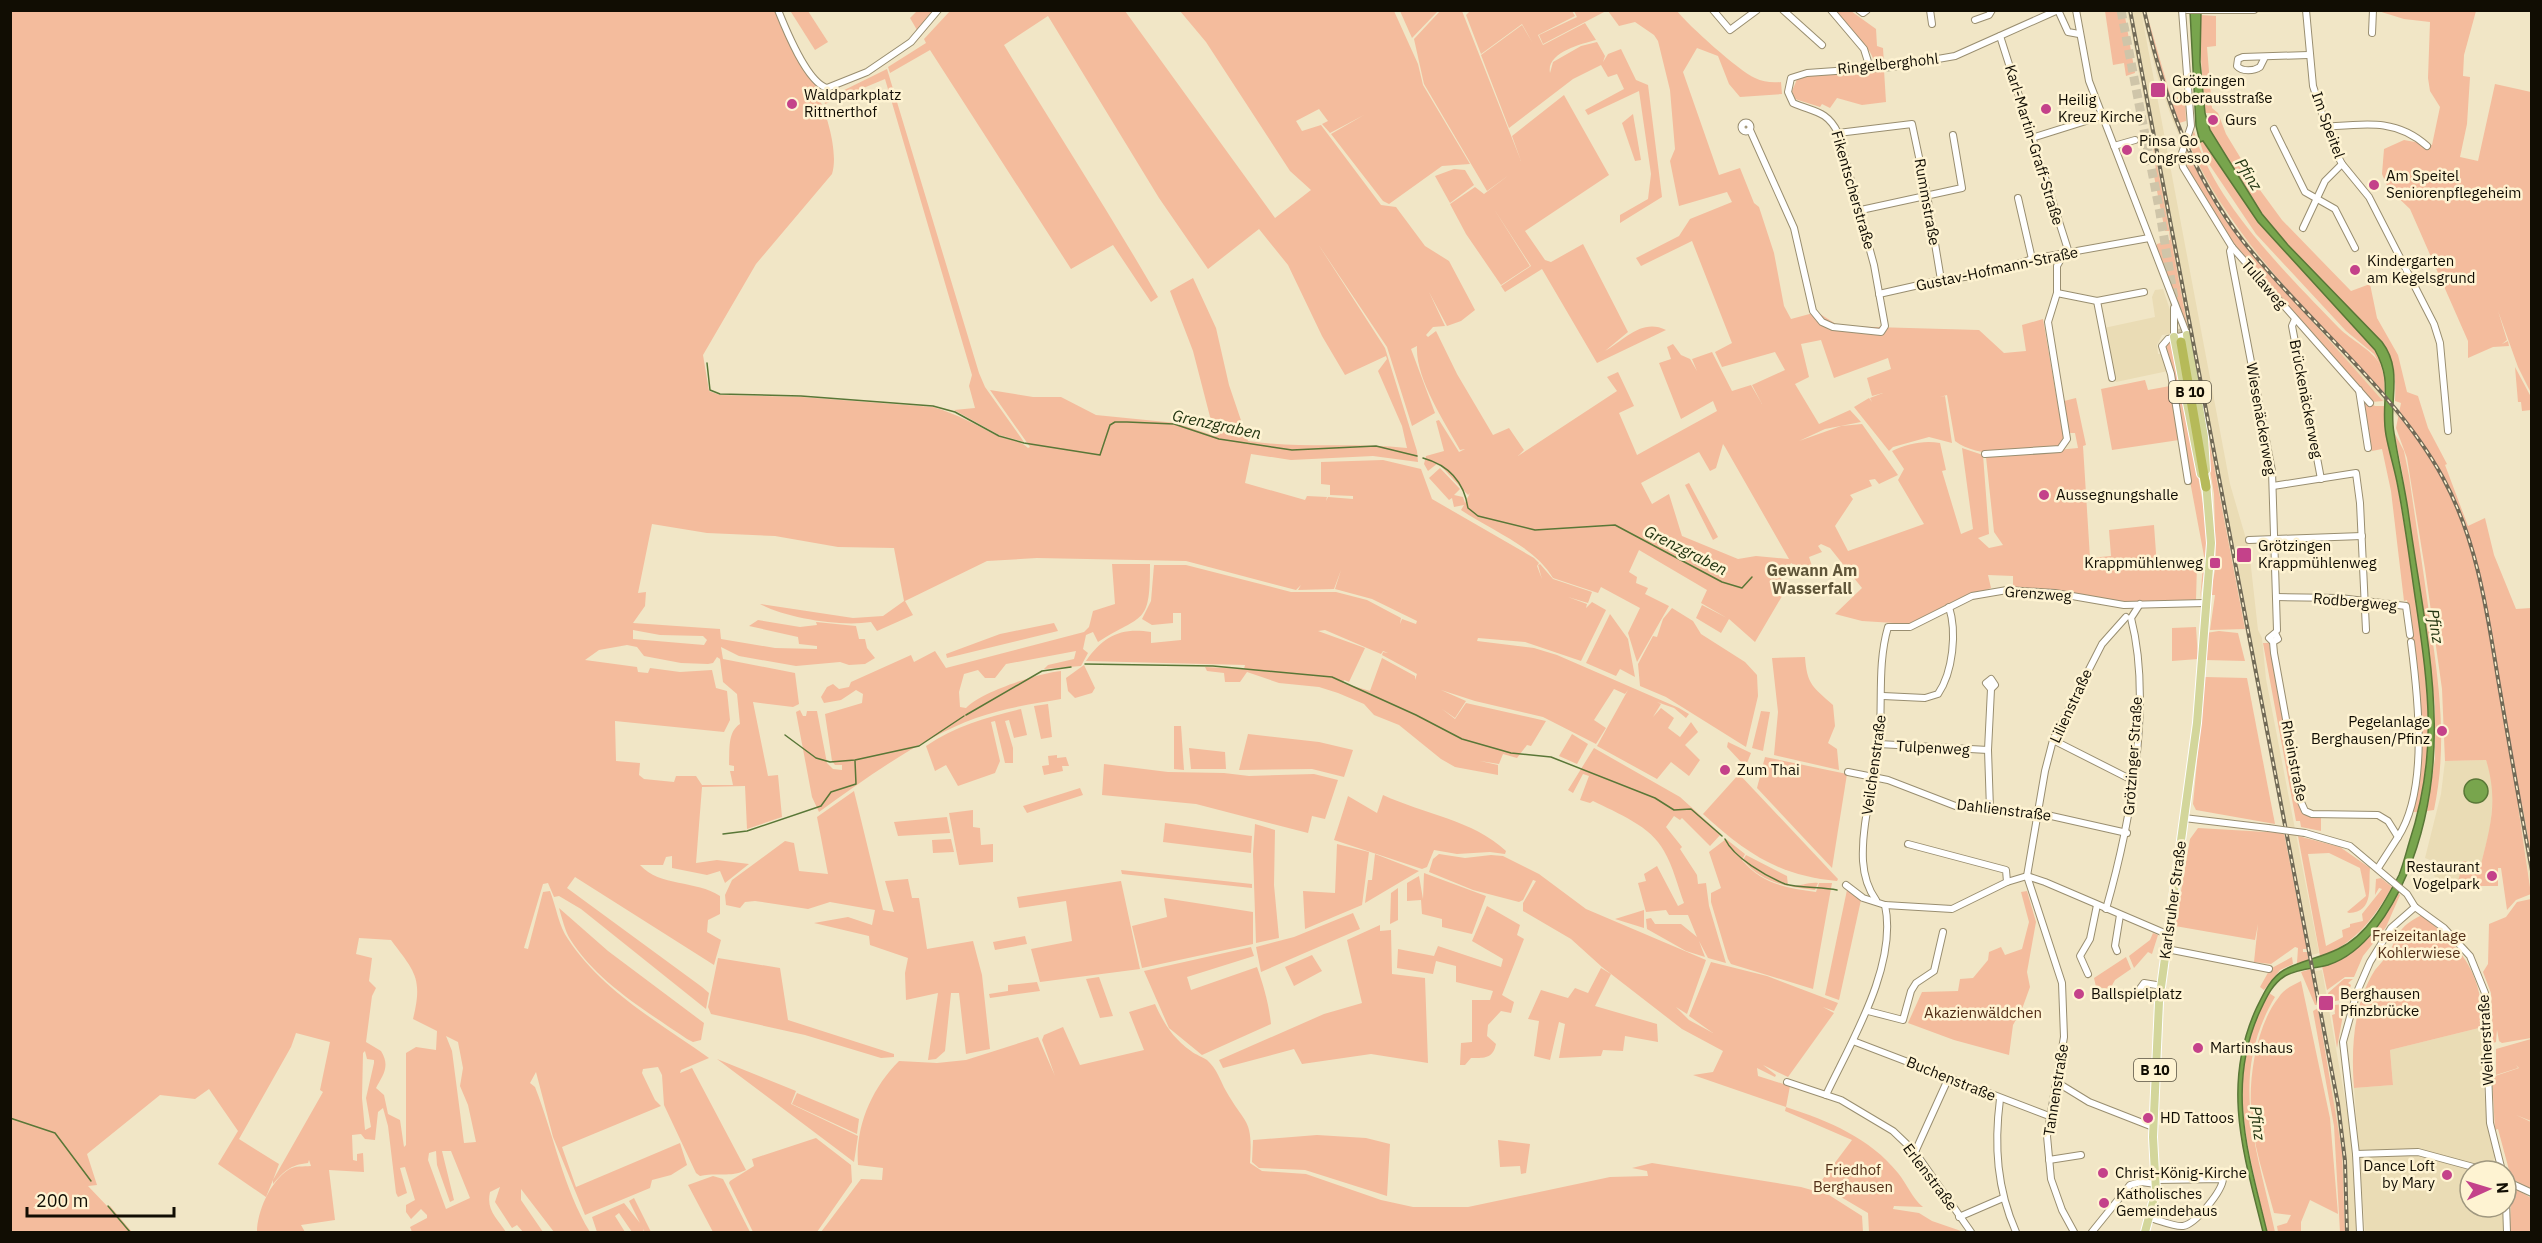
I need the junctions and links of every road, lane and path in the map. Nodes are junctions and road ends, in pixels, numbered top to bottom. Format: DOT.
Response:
graph roads {
  1 [pos="778,10"];
  2 [pos="938,10"];
  3 [pos="1713,10"];
  4 [pos="1757,10"];
  5 [pos="1784,10"];
  6 [pos="1831,10"];
  7 [pos="1859,10"];
  8 [pos="1868,10"];
  9 [pos="1930,10"];
  10 [pos="1992,10"];
  11 [pos="2058,10"];
  12 [pos="2076,10"];
  13 [pos="2254,10"];
  14 [pos="2306,10"];
  15 [pos="2373,10"];
  16 [pos="2186,11"];
  17 [pos="2208,11"];
  18 [pos="1975,20"];
  19 [pos="1932,24"];
  20 [pos="2372,33"];
  21 [pos="2079,34"];
  22 [pos="2000,36"];
  23 [pos="1822,45"];
  24 [pos="2308,55"];
  25 [pos="2265,57"];
  26 [pos="1870,68"];
  27 [pos="1788,86"];
  28 [pos="2103,116"];
  29 [pos="2325,127"];
  30 [pos="2274,129"];
  31 [pos="1750,130"];
  32 [pos="1838,133"];
  33 [pos="1953,135"];
  34 [pos="2032,138"];
  35 [pos="2135,140"];
  36 [pos="2114,146"];
  37 [pos="2427,146"];
  38 [pos="2342,164"];
  39 [pos="1928,195"];
  40 [pos="2018,198"];
  41 [pos="2316,198"];
  42 [pos="1861,210"];
  43 [pos="2303,228"];
  44 [pos="2149,238"];
  45 [pos="2232,247"];
  46 [pos="2355,248"];
  47 [pos="2068,253"];
  48 [pos="2032,259"];
  49 [pos="1941,280"];
  50 [pos="2144,292"];
  51 [pos="2057,293"];
  52 [pos="1880,294"];
  53 [pos="2097,301"];
  54 [pos="2174,304"];
  55 [pos="2295,319"];
  56 [pos="2180,338"];
  57 [pos="2112,378"];
  58 [pos="2359,390"];
  59 [pos="2370,403"];
  60 [pos="2448,431"];
  61 [pos="2368,448"];
  62 [pos="1985,454"];
  63 [pos="2321,479"];
  64 [pos="2188,481"];
  65 [pos="2272,486"];
  66 [pos="2206,487"];
  67 [pos="2362,536"];
  68 [pos="2274,539"];
  69 [pos="2248,540"];
  70 [pos="2276,597"];
  71 [pos="2364,600"];
  72 [pos="2205,603"];
  73 [pos="2140,604"];
  74 [pos="2124,605"];
  75 [pos="1949,607"];
  76 [pos="2128,617"];
  77 [pos="1888,627"];
  78 [pos="2277,630"];
  79 [pos="2366,630"];
  80 [pos="2410,635"];
  81 [pos="2273,642"];
  82 [pos="2411,642"];
  83 [pos="1990,689"];
  84 [pos="1883,696"];
  85 [pos="2053,740"];
  86 [pos="1879,744"];
  87 [pos="1988,750"];
  88 [pos="1848,772"];
  89 [pos="1874,777"];
  90 [pos="2132,780"];
  91 [pos="1990,809"];
  92 [pos="2038,813"];
  93 [pos="2184,818"];
  94 [pos="2127,833"];
  95 [pos="2398,837"];
  96 [pos="1908,844"];
  97 [pos="2378,868"];
  98 [pos="2006,870"];
  99 [pos="2014,872"];
  100 [pos="2027,876"];
  101 [pos="2007,882"];
  102 [pos="1846,885"];
  103 [pos="1867,885"];
  104 [pos="1852,890"];
  105 [pos="1876,900"];
  106 [pos="1885,905"];
  107 [pos="2097,905"];
  108 [pos="2415,907"];
  109 [pos="2106,909"];
  110 [pos="2121,915"];
  111 [pos="1943,932"];
  112 [pos="2169,935"];
  113 [pos="2167,950"];
  114 [pos="2117,951"];
  115 [pos="2269,969"];
  116 [pos="2088,974"];
  117 [pos="2162,986"];
  118 [pos="2121,993"];
  119 [pos="1868,1011"];
  120 [pos="1853,1041"];
  121 [pos="1949,1077"];
  122 [pos="1787,1082"];
  123 [pos="2058,1083"];
  124 [pos="1826,1095"];
  125 [pos="2000,1099"];
  126 [pos="2049,1116"];
  127 [pos="2153,1127"];
  128 [pos="1915,1152"];
  129 [pos="2356,1154"];
  130 [pos="2081,1155"];
  131 [pos="2499,1159"];
  132 [pos="2049,1160"];
  133 [pos="2458,1164"];
  134 [pos="2156,1182"];
  135 [pos="2518,1186"];
  136 [pos="2532,1193"];
  137 [pos="2003,1198"];
  138 [pos="1959,1217"];
  139 [pos="2150,1218"];
  140 [pos="1971,1233"];
  141 [pos="2016,1233"];
  142 [pos="2074,1233"];
  143 [pos="2092,1233"];
  144 [pos="2145,1233"];
  145 [pos="2360,1233"];
  1 -- 2 [label="street"];
  3 -- 4 [label="street"];
  5 -- 23 [label="street"];
  6 -- 26 [label="street"];
  7 -- 8 [label="street"];
  9 -- 19 [label="street"];
  10 -- 18 [label="street"];
  11 -- 21 [label="street"];
  11 -- 22 [label="street, Ringelberghohl"];
  12 -- 21 [label="street"];
  13 -- 17 [label="street"];
  14 -- 24 [label="street, Im Speitel"];
  15 -- 20 [label="street"];
  16 -- 17 [label="street"];
  16 -- 45 [label="street, Tullaweg"];
  21 -- 28 [label="street"];
  22 -- 26 [label="street, Ringelberghohl"];
  22 -- 34 [label="street, Karl-Martin-Graff-Straße"];
  24 -- 25 [label="street"];
  24 -- 29 [label="street, Im Speitel"];
  26 -- 27 [label="street, Ringelberghohl"];
  27 -- 32 [label="street, Fikentscherstraße"];
  28 -- 34 [label="street"];
  28 -- 36 [label="street"];
  29 -- 37 [label="street"];
  29 -- 38 [label="street, Im Speitel"];
  30 -- 41 [label="street"];
  31 -- 52 [label="street, Fikentscherstraße"];
  32 -- 39 [label="street, Rummstraße"];
  32 -- 42 [label="street, Fikentscherstraße"];
  33 -- 39 [label="street"];
  34 -- 47 [label="street, Karl-Martin-Graff-Straße"];
  35 -- 36 [label="street"];
  36 -- 44 [label="street"];
  38 -- 41 [label="street"];
  38 -- 60 [label="street, Im Speitel"];
  39 -- 42 [label="street"];
  39 -- 49 [label="street, Rummstraße"];
  40 -- 48 [label="street"];
  41 -- 43 [label="street"];
  41 -- 46 [label="street"];
  42 -- 52 [label="street, Fikentscherstraße"];
  44 -- 47 [label="street, Gustav-Hofmann-Straße"];
  44 -- 54 [label="street"];
  45 -- 55 [label="street, Tullaweg"];
  45 -- 65 [label="street, Wiesenäckerweg"];
  47 -- 48 [label="street, Gustav-Hofmann-Straße"];
  47 -- 51 [label="street"];
  48 -- 49 [label="street, Gustav-Hofmann-Straße"];
  49 -- 52 [label="street, Gustav-Hofmann-Straße"];
  50 -- 53 [label="street"];
  51 -- 53 [label="street"];
  51 -- 62 [label="street"];
  53 -- 57 [label="street"];
  54 -- 56 [label="street"];
  54 -- 56 [label="street"];
  55 -- 58 [label="street, Tullaweg"];
  55 -- 63 [label="street, Brückenäckerweg"];
  56 -- 64 [label="street"];
  56 -- 66 [label="highway, B 10"];
  58 -- 59 [label="street, Tullaweg"];
  58 -- 61 [label="street"];
  63 -- 65 [label="street"];
  63 -- 67 [label="street"];
  65 -- 68 [label="street, Wiesenäckerweg"];
  66 -- 72 [label="main road, B 10"];
  67 -- 68 [label="street"];
  67 -- 71 [label="street"];
  68 -- 69 [label="street"];
  68 -- 70 [label="street, Wiesenäckerweg"];
  70 -- 71 [label="street, Rodbergweg"];
  70 -- 78 [label="street, Wiesenäckerweg"];
  71 -- 79 [label="street"];
  71 -- 80 [label="street, Rodbergweg"];
  72 -- 73 [label="street, Grenzweg"];
  72 -- 93 [label="main road, B 10"];
  73 -- 74 [label="street, Grenzweg"];
  73 -- 76 [label="street"];
  74 -- 75 [label="street, Grenzweg"];
  74 -- 76 [label="street"];
  75 -- 77 [label="street, Grenzweg"];
  75 -- 84 [label="street"];
  76 -- 85 [label="street, Lilienstraße"];
  76 -- 90 [label="street, Grötzinger Straße"];
  77 -- 84 [label="street, Veilchenstraße"];
  81 -- 95 [label="street, Rheinstraße"];
  82 -- 95 [label="street"];
  83 -- 87 [label="street"];
  84 -- 86 [label="street, Veilchenstraße"];
  85 -- 90 [label="street"];
  85 -- 92 [label="street, Lilienstraße"];
  86 -- 87 [label="street, Tulpenweg"];
  86 -- 89 [label="street, Veilchenstraße"];
  87 -- 91 [label="street"];
  88 -- 89 [label="street, Dahlienstraße"];
  89 -- 91 [label="street, Dahlienstraße"];
  89 -- 103 [label="street, Veilchenstraße"];
  90 -- 94 [label="street, Grötzinger Straße"];
  91 -- 92 [label="street, Dahlienstraße"];
  92 -- 94 [label="street, Dahlienstraße"];
  92 -- 100 [label="street, Lilienstraße"];
  93 -- 97 [label="street, Weiherstraße, bridge"];
  93 -- 112 [label="main road, Karlsruher Straße / B 10"];
  94 -- 109 [label="street, Grötzinger Straße"];
  95 -- 97 [label="street"];
  96 -- 98 [label="street"];
  97 -- 108 [label="street, Weiherstraße"];
  98 -- 99 [label="street"];
  98 -- 101 [label="street"];
  100 -- 101 [label="street"];
  100 -- 107 [label="street"];
  100 -- 123 [label="street, Tannenstraße"];
  101 -- 106 [label="street"];
  102 -- 104 [label="street"];
  103 -- 104 [label="street"];
  103 -- 105 [label="street, Veilchenstraße"];
  104 -- 105 [label="street"];
  105 -- 106 [label="street"];
  106 -- 119 [label="street"];
  107 -- 109 [label="street"];
  107 -- 116 [label="street"];
  108 -- 129 [label="street"];
  108 -- 131 [label="street, Weiherstraße"];
  109 -- 110 [label="street"];
  110 -- 112 [label="street"];
  110 -- 114 [label="street"];
  111 -- 119 [label="street"];
  112 -- 113 [label="main road, Karlsruher Straße / B 10"];
  113 -- 115 [label="street"];
  113 -- 117 [label="main road, Karlsruher Straße / B 10"];
  117 -- 118 [label="street"];
  117 -- 127 [label="main road, Karlsruher Straße / B 10"];
  119 -- 120 [label="street"];
  120 -- 121 [label="street, Buchenstraße"];
  120 -- 124 [label="street"];
  121 -- 125 [label="street, Buchenstraße"];
  121 -- 128 [label="street"];
  122 -- 124 [label="street, Erlenstraße"];
  123 -- 126 [label="street, Tannenstraße"];
  123 -- 127 [label="street"];
  124 -- 128 [label="street, Erlenstraße"];
  125 -- 126 [label="street, Buchenstraße"];
  125 -- 137 [label="street"];
  126 -- 132 [label="street, Tannenstraße"];
  127 -- 134 [label="main road, Karlsruher Straße / B 10"];
  128 -- 138 [label="street, Erlenstraße"];
  129 -- 133 [label="street"];
  129 -- 145 [label="street"];
  130 -- 132 [label="street"];
  132 -- 142 [label="street, Tannenstraße"];
  134 -- 139 [label="main road, Karlsruher Straße / B 10"];
  134 -- 139 [label="street"];
  134 -- 143 [label="street"];
  135 -- 136 [label="street"];
  137 -- 138 [label="street"];
  137 -- 141 [label="street"];
  138 -- 140 [label="street, Erlenstraße"];
  139 -- 144 [label="main road, Karlsruher Straße / B 10"];
}
